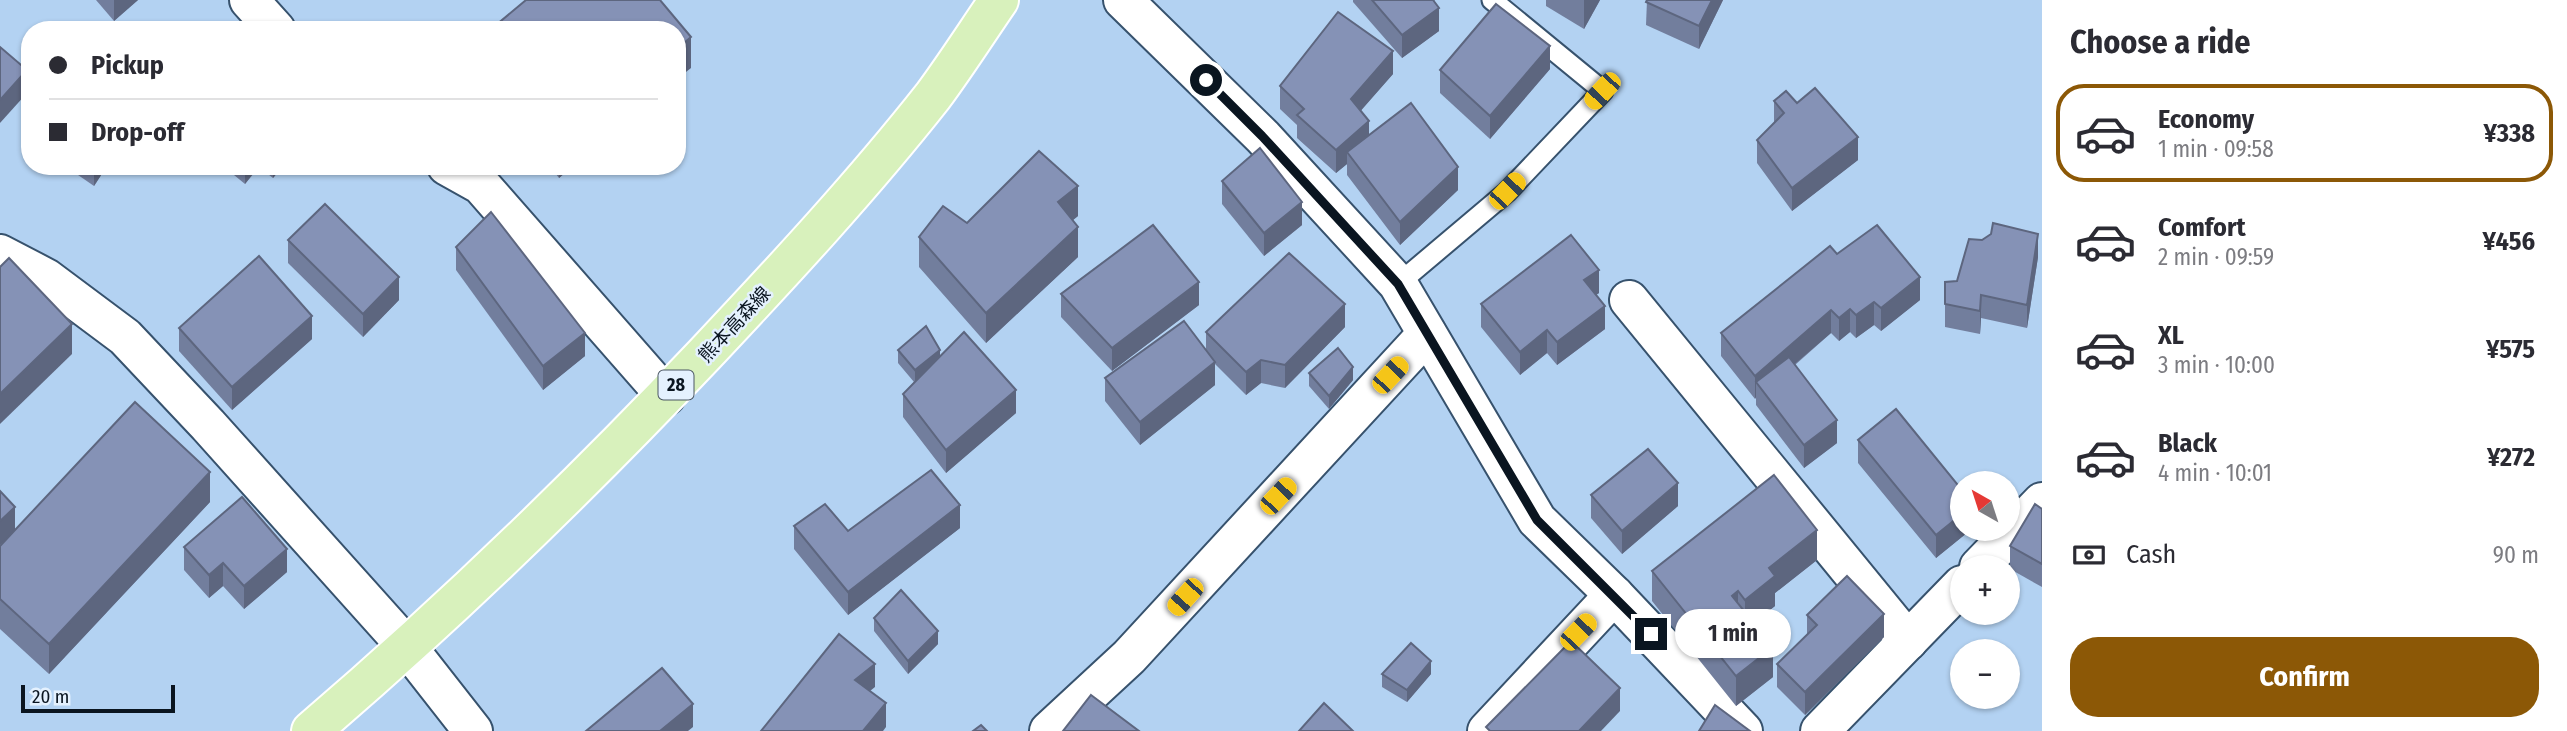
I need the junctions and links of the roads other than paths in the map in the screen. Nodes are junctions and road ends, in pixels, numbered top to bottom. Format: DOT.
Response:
graph roads {
  1 [pos="249,0"];
  2 [pos="999,0"];
  3 [pos="1123,0"];
  4 [pos="1492,0"];
  5 [pos="268,21"];
  6 [pos="462,175"];
  7 [pos="0,254"];
  8 [pos="1398,284"];
  9 [pos="1629,300"];
  10 [pos="1427,334"];
  11 [pos="666,396"];
  12 [pos="2042,502"];
  13 [pos="1991,555"];
  14 [pos="1614,595"];
  15 [pos="1950,597"];
  16 [pos="1908,641"];
  17 [pos="408,648"];
  18 [pos="311,731"];
  19 [pos="473,731"];
  20 [pos="1049,731"];
  21 [pos="1487,731"];
  22 [pos="1743,731"];
  23 [pos="1820,731"];
  1 -- 5 [label="street"];
  2 -- 11 [label="main road, 熊本高森線 / 28"];
  3 -- 8 [label="street"];
  4 -- 8 [label="lane"];
  6 -- 11 [label="street"];
  7 -- 17 [label="street"];
  8 -- 10 [label="street"];
  9 -- 16 [label="street"];
  10 -- 14 [label="street"];
  10 -- 20 [label="street"];
  11 -- 17 [label="main road, 熊本高森線 / 28"];
  12 -- 13 [label="street"];
  14 -- 21 [label="street"];
  14 -- 22 [label="street"];
  15 -- 16 [label="street"];
  16 -- 23 [label="street"];
  17 -- 18 [label="main road, 熊本高森線 / 28"];
  17 -- 19 [label="street"];
}
